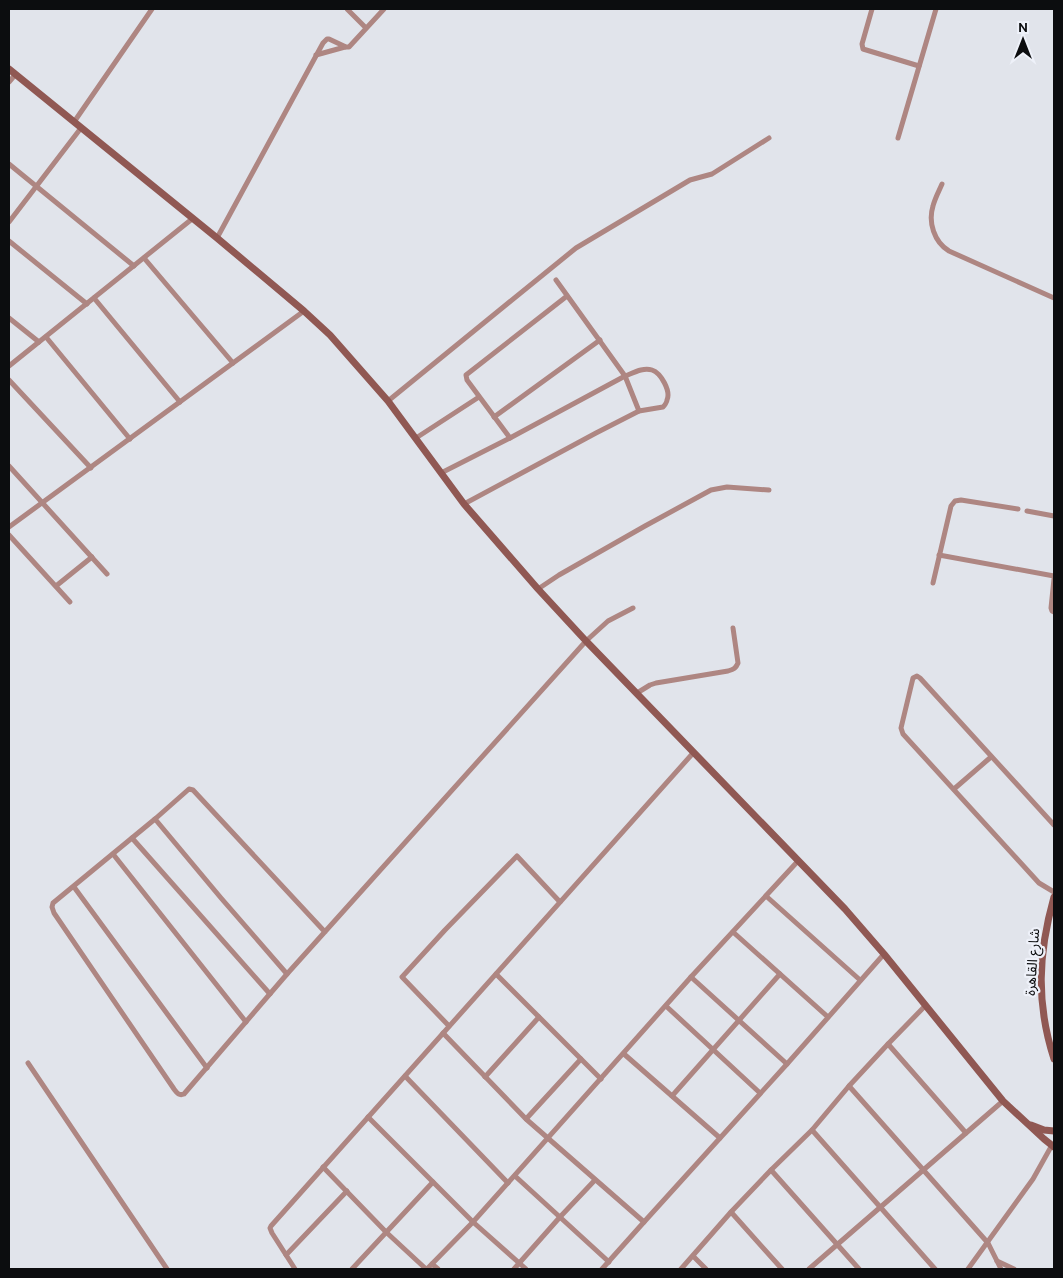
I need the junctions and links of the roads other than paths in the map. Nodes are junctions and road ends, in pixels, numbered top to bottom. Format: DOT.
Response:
graph roads {
  1 [pos="152,9"];
  2 [pos="347,9"];
  3 [pos="384,9"];
  4 [pos="872,9"];
  5 [pos="936,9"];
  6 [pos="366,28"];
  7 [pos="346,47"];
  8 [pos="316,55"];
  9 [pos="919,66"];
  10 [pos="9,69"];
  11 [pos="15,74"];
  12 [pos="9,82"];
  13 [pos="74,122"];
  14 [pos="81,128"];
  15 [pos="769,138"];
  16 [pos="898,138"];
  17 [pos="9,164"];
  18 [pos="942,184"];
  19 [pos="37,186"];
  20 [pos="192,219"];
  21 [pos="9,222"];
  22 [pos="216,238"];
  23 [pos="9,241"];
  24 [pos="144,258"];
  25 [pos="134,266"];
  26 [pos="556,280"];
  27 [pos="566,296"];
  28 [pos="94,298"];
  29 [pos="1054,298"];
  30 [pos="87,304"];
  31 [pos="304,311"];
  32 [pos="9,318"];
  33 [pos="46,337"];
  34 [pos="600,340"];
  35 [pos="39,342"];
  36 [pos="232,363"];
  37 [pos="9,366"];
  38 [pos="625,376"];
  39 [pos="9,380"];
  40 [pos="479,397"];
  41 [pos="180,402"];
  42 [pos="388,402"];
  43 [pos="639,411"];
  44 [pos="494,417"];
  45 [pos="416,438"];
  46 [pos="510,438"];
  47 [pos="130,439"];
  48 [pos="9,466"];
  49 [pos="91,468"];
  50 [pos="441,473"];
  51 [pos="769,490"];
  52 [pos="42,503"];
  53 [pos="464,504"];
  54 [pos="1018,509"];
  55 [pos="1027,510"];
  56 [pos="1054,516"];
  57 [pos="9,527"];
  58 [pos="9,535"];
  59 [pos="939,555"];
  60 [pos="92,557"];
  61 [pos="107,574"];
  62 [pos="1054,576"];
  63 [pos="1054,580"];
  64 [pos="933,583"];
  65 [pos="56,586"];
  66 [pos="538,589"];
  67 [pos="70,602"];
  68 [pos="633,608"];
  69 [pos="1054,612"];
  70 [pos="733,628"];
  71 [pos="586,641"];
  72 [pos="637,693"];
  73 [pos="694,752"];
  74 [pos="991,757"];
  75 [pos="954,789"];
  76 [pos="155,819"];
  77 [pos="1054,825"];
  78 [pos="132,838"];
  79 [pos="113,854"];
  80 [pos="798,861"];
  81 [pos="74,886"];
  82 [pos="1054,892"];
  83 [pos="766,896"];
  84 [pos="1054,897"];
  85 [pos="560,902"];
  86 [pos="325,932"];
  87 [pos="733,932"];
  88 [pos="884,954"];
  89 [pos="287,974"];
  90 [pos="496,974"];
  91 [pos="780,974"];
  92 [pos="691,977"];
  93 [pos="860,980"];
  94 [pos="270,994"];
  95 [pos="926,1005"];
  96 [pos="666,1006"];
  97 [pos="539,1017"];
  98 [pos="828,1017"];
  99 [pos="738,1020"];
  100 [pos="246,1022"];
  101 [pos="449,1026"];
  102 [pos="443,1033"];
  103 [pos="888,1044"];
  104 [pos="712,1049"];
  105 [pos="624,1054"];
  106 [pos="580,1059"];
  107 [pos="1054,1059"];
  108 [pos="28,1063"];
  109 [pos="787,1064"];
  110 [pos="207,1068"];
  111 [pos="405,1076"];
  112 [pos="485,1077"];
  113 [pos="601,1079"];
  114 [pos="849,1086"];
  115 [pos="760,1093"];
  116 [pos="672,1096"];
  117 [pos="1003,1101"];
  118 [pos="368,1117"];
  119 [pos="526,1119"];
  120 [pos="1026,1122"];
  121 [pos="812,1130"];
  122 [pos="1054,1131"];
  123 [pos="966,1133"];
  124 [pos="547,1138"];
  125 [pos="720,1138"];
  126 [pos="1053,1146"];
  127 [pos="323,1167"];
  128 [pos="771,1170"];
  129 [pos="923,1170"];
  130 [pos="515,1176"];
  131 [pos="595,1180"];
  132 [pos="433,1182"];
  133 [pos="508,1183"];
  134 [pos="347,1191"];
  135 [pos="881,1207"];
  136 [pos="731,1212"];
  137 [pos="560,1217"];
  138 [pos="474,1222"];
  139 [pos="644,1222"];
  140 [pos="386,1232"];
  141 [pos="988,1243"];
  142 [pos="837,1245"];
  143 [pos="286,1255"];
  144 [pos="693,1256"];
  145 [pos="997,1261"];
  146 [pos="609,1262"];
  147 [pos="520,1263"];
  148 [pos="432,1264"];
  149 [pos="167,1269"];
  150 [pos="295,1269"];
  151 [pos="352,1269"];
  152 [pos="426,1269"];
  153 [pos="438,1269"];
  154 [pos="514,1269"];
  155 [pos="526,1269"];
  156 [pos="602,1269"];
  157 [pos="681,1269"];
  158 [pos="706,1269"];
  159 [pos="782,1269"];
  160 [pos="809,1269"];
  161 [pos="859,1269"];
  162 [pos="935,1269"];
  163 [pos="968,1269"];
  164 [pos="1001,1269"];
  165 [pos="1014,1269"];
  1 -- 13 [label="street"];
  2 -- 6 [label="street"];
  3 -- 6 [label="street"];
  4 -- 9 [label="street"];
  5 -- 9 [label="street"];
  6 -- 7 [label="street"];
  7 -- 8 [label="street"];
  7 -- 8 [label="street"];
  8 -- 22 [label="street"];
  9 -- 16 [label="street"];
  10 -- 11 [label="main road"];
  11 -- 12 [label="street"];
  11 -- 13 [label="main road"];
  13 -- 14 [label="main road"];
  14 -- 19 [label="street"];
  14 -- 20 [label="main road"];
  15 -- 42 [label="street"];
  17 -- 19 [label="street"];
  18 -- 29 [label="street"];
  19 -- 21 [label="street"];
  19 -- 25 [label="street"];
  20 -- 22 [label="main road"];
  20 -- 24 [label="street"];
  22 -- 31 [label="main road"];
  23 -- 30 [label="street"];
  24 -- 25 [label="street"];
  24 -- 36 [label="street"];
  25 -- 28 [label="street"];
  26 -- 27 [label="street"];
  27 -- 34 [label="street"];
  27 -- 40 [label="street"];
  28 -- 30 [label="street"];
  28 -- 41 [label="street"];
  30 -- 33 [label="street"];
  31 -- 36 [label="street"];
  31 -- 42 [label="main road"];
  32 -- 35 [label="street"];
  33 -- 35 [label="street"];
  33 -- 47 [label="street"];
  34 -- 38 [label="street"];
  34 -- 44 [label="street"];
  35 -- 37 [label="street"];
  36 -- 41 [label="street"];
  38 -- 43 [label="street"];
  38 -- 43 [label="street"];
  38 -- 46 [label="street"];
  39 -- 49 [label="street"];
  40 -- 44 [label="street"];
  40 -- 45 [label="street"];
  41 -- 47 [label="street"];
  42 -- 45 [label="main road"];
  43 -- 53 [label="street"];
  44 -- 46 [label="street"];
  45 -- 50 [label="main road"];
  46 -- 50 [label="street"];
  47 -- 49 [label="street"];
  48 -- 52 [label="street"];
  49 -- 52 [label="street"];
  50 -- 53 [label="main road"];
  51 -- 66 [label="street"];
  52 -- 57 [label="street"];
  52 -- 60 [label="street"];
  53 -- 66 [label="main road"];
  54 -- 59 [label="street"];
  55 -- 56 [label="street"];
  58 -- 65 [label="street"];
  59 -- 62 [label="street"];
  59 -- 64 [label="street"];
  60 -- 61 [label="street"];
  60 -- 65 [label="street"];
  63 -- 69 [label="street"];
  65 -- 67 [label="street"];
  66 -- 71 [label="main road"];
  68 -- 71 [label="street"];
  70 -- 72 [label="street"];
  71 -- 72 [label="main road"];
  71 -- 86 [label="street"];
  72 -- 73 [label="main road"];
  73 -- 80 [label="main road"];
  73 -- 85 [label="street"];
  74 -- 75 [label="street"];
  74 -- 75 [label="street"];
  74 -- 77 [label="street"];
  75 -- 82 [label="street"];
  76 -- 78 [label="street"];
  76 -- 86 [label="street"];
  76 -- 89 [label="street"];
  78 -- 79 [label="street"];
  78 -- 94 [label="street"];
  79 -- 81 [label="street"];
  79 -- 100 [label="street"];
  80 -- 83 [label="street"];
  80 -- 88 [label="main road"];
  81 -- 110 [label="street"];
  81 -- 110 [label="street"];
  83 -- 87 [label="street"];
  83 -- 93 [label="street"];
  84 -- 107 [label="main road, شارع القاهرة"];
  85 -- 90 [label="street"];
  85 -- 101 [label="street"];
  86 -- 89 [label="street"];
  87 -- 91 [label="street"];
  87 -- 92 [label="street"];
  88 -- 93 [label="street"];
  88 -- 95 [label="main road"];
  89 -- 94 [label="street"];
  90 -- 97 [label="street"];
  90 -- 101 [label="street"];
  91 -- 98 [label="street"];
  91 -- 99 [label="street"];
  92 -- 96 [label="street"];
  92 -- 99 [label="street"];
  93 -- 98 [label="street"];
  94 -- 100 [label="street"];
  95 -- 103 [label="street"];
  95 -- 117 [label="main road"];
  96 -- 104 [label="street"];
  96 -- 105 [label="street"];
  97 -- 106 [label="street"];
  97 -- 112 [label="street"];
  98 -- 109 [label="street"];
  99 -- 104 [label="street"];
  99 -- 109 [label="street"];
  100 -- 110 [label="street"];
  101 -- 102 [label="street"];
  102 -- 111 [label="street"];
  102 -- 112 [label="street"];
  103 -- 114 [label="street"];
  103 -- 123 [label="street"];
  104 -- 115 [label="street"];
  104 -- 116 [label="street"];
  105 -- 113 [label="street"];
  105 -- 116 [label="street"];
  106 -- 113 [label="street"];
  106 -- 119 [label="street"];
  108 -- 149 [label="street"];
  109 -- 115 [label="street"];
  111 -- 118 [label="street"];
  111 -- 133 [label="street"];
  112 -- 119 [label="street"];
  113 -- 124 [label="street"];
  114 -- 121 [label="street"];
  114 -- 129 [label="street"];
  115 -- 125 [label="street"];
  116 -- 125 [label="street"];
  117 -- 120 [label="main road"];
  117 -- 123 [label="street"];
  118 -- 127 [label="street"];
  118 -- 132 [label="street"];
  119 -- 124 [label="street"];
  120 -- 122 [label="main road"];
  120 -- 126 [label="main road"];
  121 -- 128 [label="street"];
  121 -- 135 [label="street"];
  123 -- 129 [label="street"];
  124 -- 130 [label="street"];
  124 -- 131 [label="street"];
  125 -- 139 [label="street"];
  126 -- 141 [label="street"];
  127 -- 134 [label="street"];
  127 -- 143 [label="street"];
  128 -- 136 [label="street"];
  128 -- 142 [label="street"];
  129 -- 135 [label="street"];
  129 -- 141 [label="street"];
  130 -- 133 [label="street"];
  130 -- 137 [label="street"];
  131 -- 137 [label="street"];
  131 -- 139 [label="street"];
  132 -- 138 [label="street"];
  132 -- 140 [label="street"];
  133 -- 138 [label="street"];
  134 -- 140 [label="street"];
  134 -- 143 [label="street"];
  135 -- 142 [label="street"];
  135 -- 162 [label="street"];
  136 -- 144 [label="street"];
  136 -- 159 [label="street"];
  137 -- 146 [label="street"];
  137 -- 147 [label="street"];
  138 -- 147 [label="street"];
  138 -- 148 [label="street"];
  139 -- 146 [label="street"];
  140 -- 151 [label="street"];
  140 -- 152 [label="street"];
  141 -- 145 [label="street"];
  141 -- 163 [label="street"];
  142 -- 160 [label="street"];
  142 -- 161 [label="street"];
  143 -- 150 [label="street"];
  144 -- 157 [label="street"];
  144 -- 158 [label="street"];
  145 -- 164 [label="street"];
  145 -- 165 [label="street"];
  146 -- 156 [label="street"];
  147 -- 154 [label="street"];
  147 -- 155 [label="street"];
  148 -- 152 [label="street"];
  148 -- 153 [label="street"];
}
